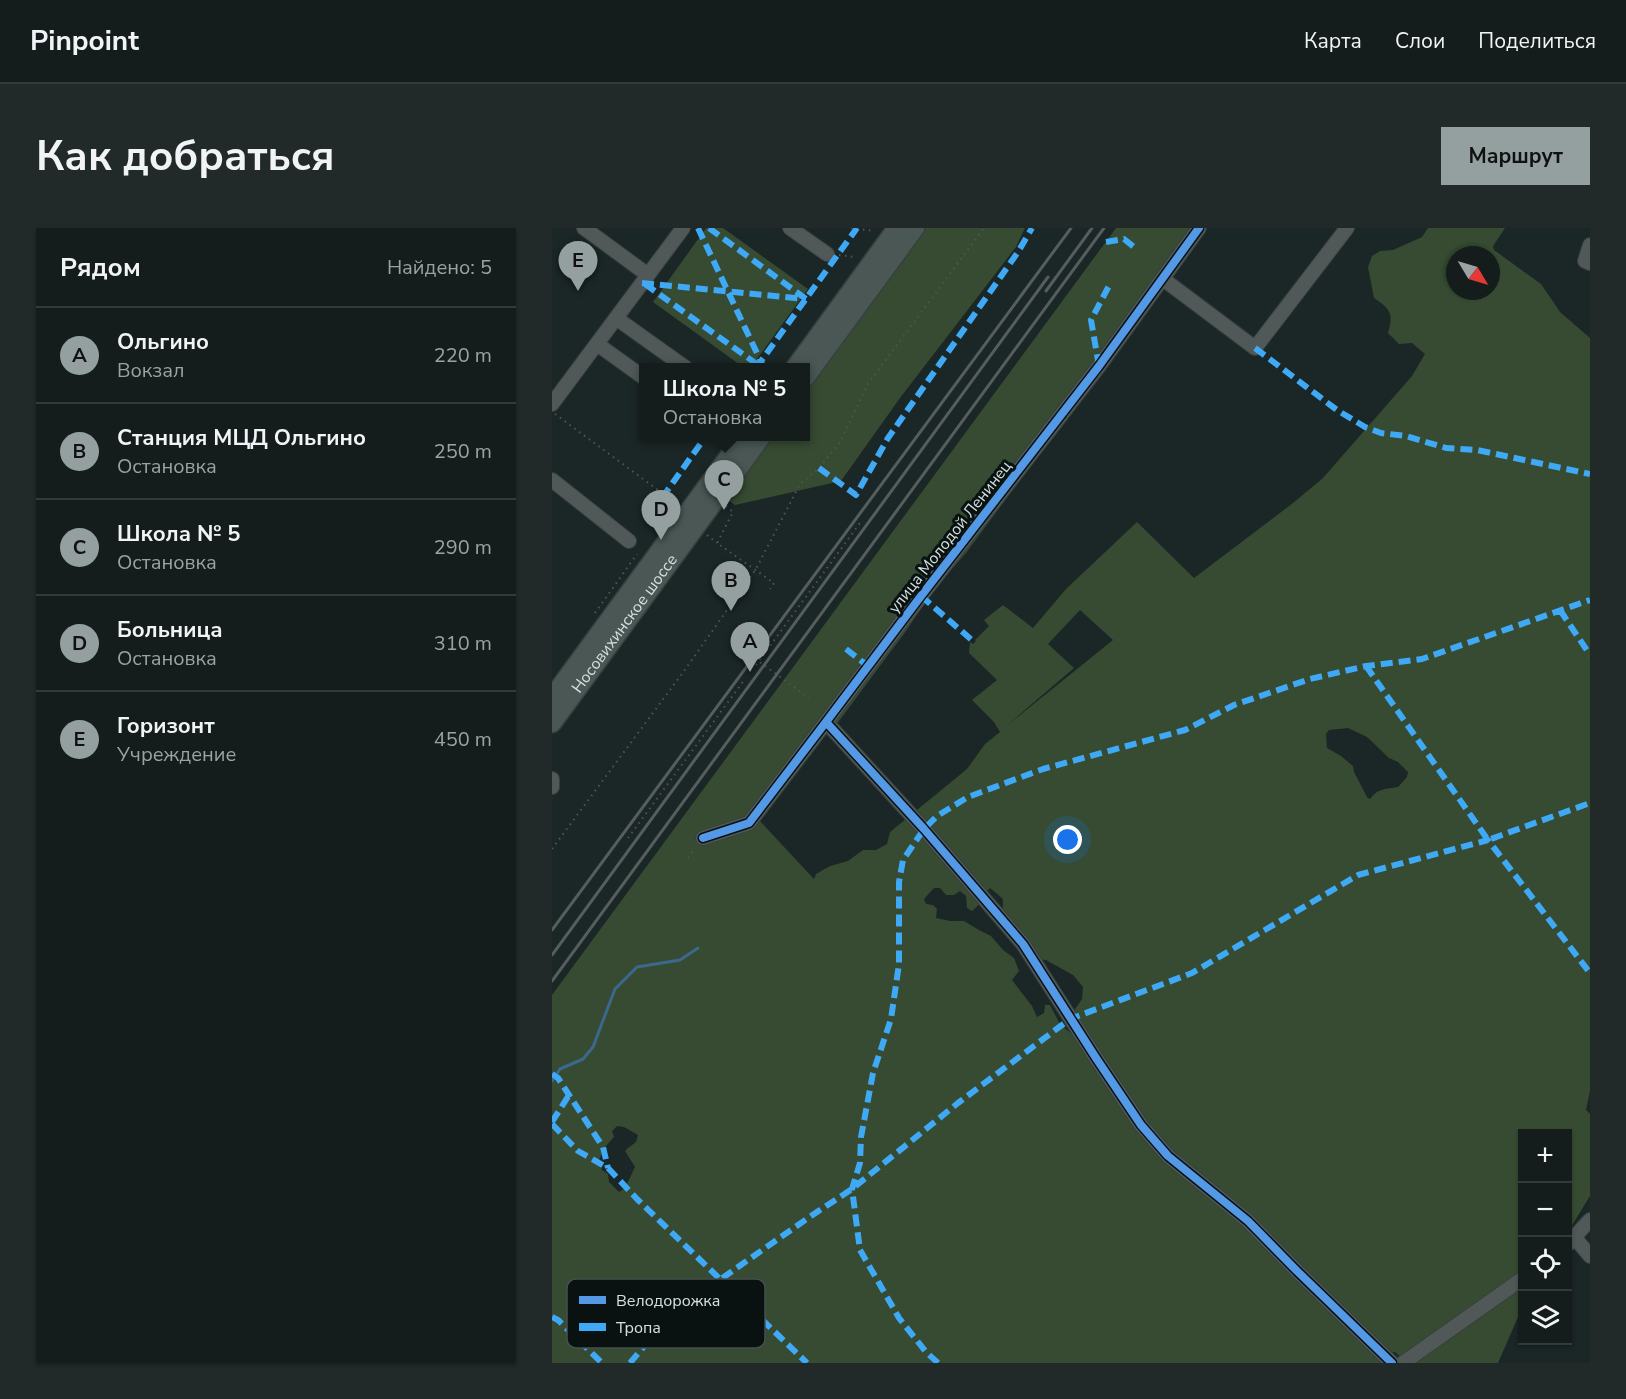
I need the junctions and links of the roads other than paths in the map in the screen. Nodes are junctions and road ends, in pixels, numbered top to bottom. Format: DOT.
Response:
graph roads {
  1 [pos="584,228"];
  2 [pos="683,228"];
  3 [pos="897,228"];
  4 [pos="915,228"];
  5 [pos="1199,228"];
  6 [pos="1347,228"];
  7 [pos="797,230"];
  8 [pos="1590,245"];
  9 [pos="827,255"];
  10 [pos="1590,263"];
  11 [pos="648,275"];
  12 [pos="1163,279"];
  13 [pos="616,318"];
  14 [pos="597,344"];
  15 [pos="679,363"];
  16 [pos="799,363"];
  17 [pos="810,371"];
  18 [pos="639,374"];
  19 [pos="552,404"];
  20 [pos="740,441"];
  21 [pos="758,441"];
  22 [pos="552,480"];
  23 [pos="629,541"];
  24 [pos="552,698"];
  25 [pos="826,722"];
  26 [pos="552,723"];
  27 [pos="552,779"];
  28 [pos="552,787"];
  29 [pos="702,838"];
  30 [pos="1590,1220"];
  31 [pos="1572,1240"];
  32 [pos="1572,1242"];
  33 [pos="1590,1256"];
  34 [pos="1518,1282"];
  35 [pos="1392,1363"];
  36 [pos="1403,1363"];
  1 -- 11 [label="street"];
  2 -- 11 [label="street"];
  3 -- 16 [label="main road"];
  4 -- 17 [label="main road"];
  5 -- 12 [label="street, улица Молодой Ленинец"];
  6 -- 12 [label="street"];
  7 -- 9 [label="street"];
  8 -- 10 [label="street"];
  11 -- 13 [label="street"];
  12 -- 25 [label="street, улица Молодой Ленинец"];
  13 -- 14 [label="street"];
  13 -- 15 [label="street"];
  14 -- 18 [label="street"];
  14 -- 19 [label="street"];
  20 -- 24 [label="main road, Носовихинское шоссе"];
  21 -- 26 [label="main road, Носовихинское шоссе"];
  22 -- 23 [label="street"];
  25 -- 29 [label="street, улица Молодой Ленинец"];
  25 -- 35 [label="street"];
  27 -- 28 [label="street"];
  30 -- 31 [label="street"];
  32 -- 33 [label="street"];
  34 -- 36 [label="street"];
}
